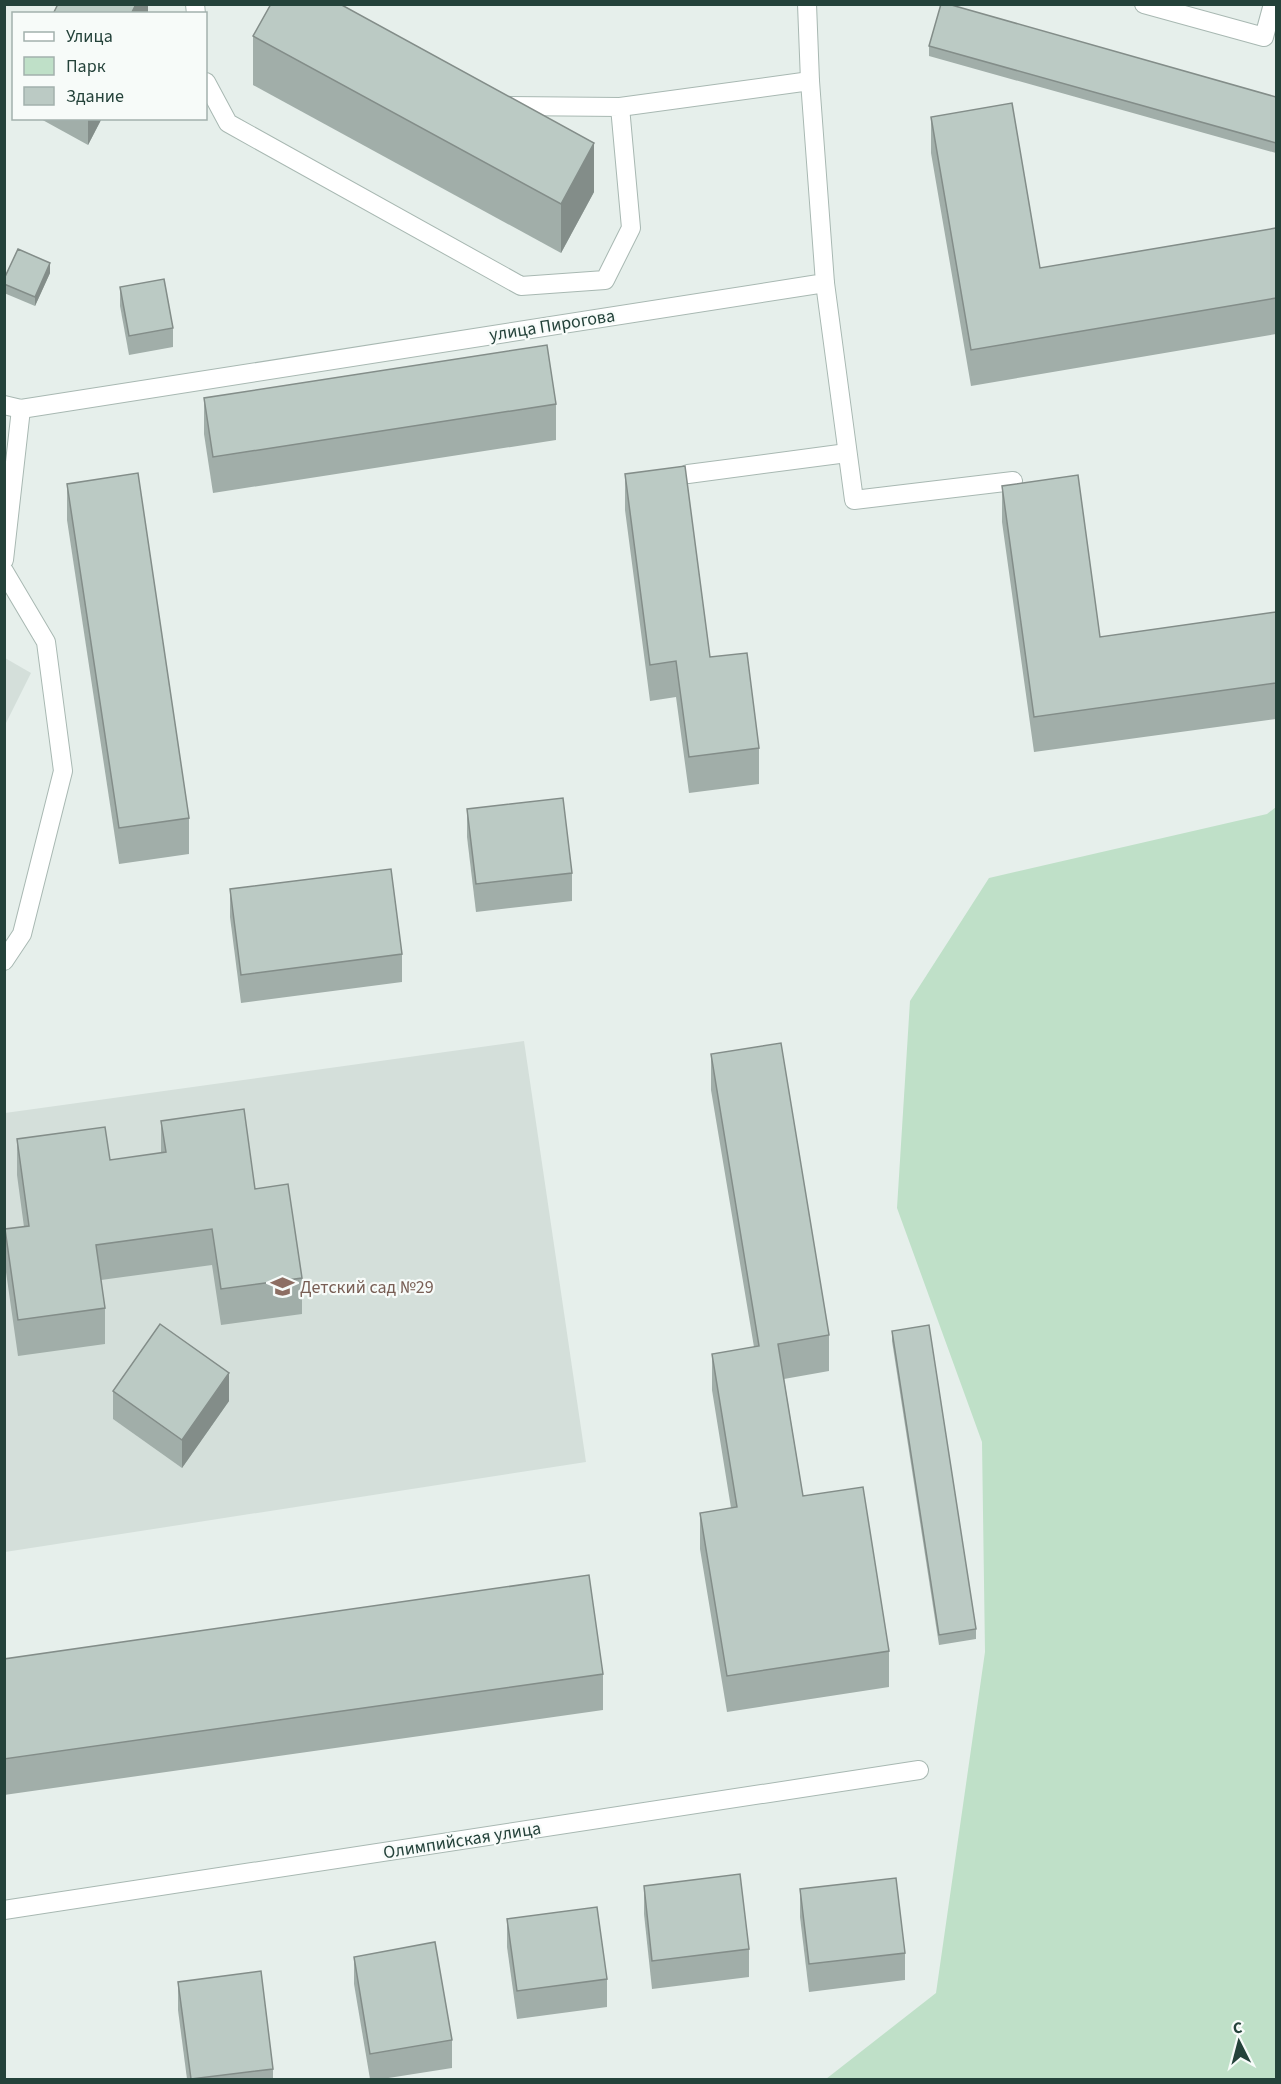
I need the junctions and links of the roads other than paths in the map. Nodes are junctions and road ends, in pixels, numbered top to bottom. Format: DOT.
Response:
graph roads {
  1 [pos="807,4"];
  2 [pos="1144,4"];
  3 [pos="1273,4"];
  4 [pos="810,81"];
  5 [pos="207,84"];
  6 [pos="490,106"];
  7 [pos="620,107"];
  8 [pos="825,283"];
  9 [pos="13,407"];
  10 [pos="847,453"];
  11 [pos="688,474"];
  12 [pos="1013,482"];
  13 [pos="4,560"];
  14 [pos="4,571"];
  15 [pos="4,962"];
  16 [pos="919,1770"];
  17 [pos="4,1910"];
  1 -- 4 [label="street"];
  2 -- 3 [label="street"];
  4 -- 7 [label="street"];
  4 -- 8 [label="street"];
  5 -- 7 [label="street"];
  6 -- 7 [label="street"];
  8 -- 9 [label="street, улица Пирогова"];
  8 -- 10 [label="street"];
  9 -- 13 [label="street"];
  10 -- 11 [label="street"];
  10 -- 12 [label="street"];
  14 -- 15 [label="street"];
  16 -- 17 [label="street, Олимпийская улица"];
}
